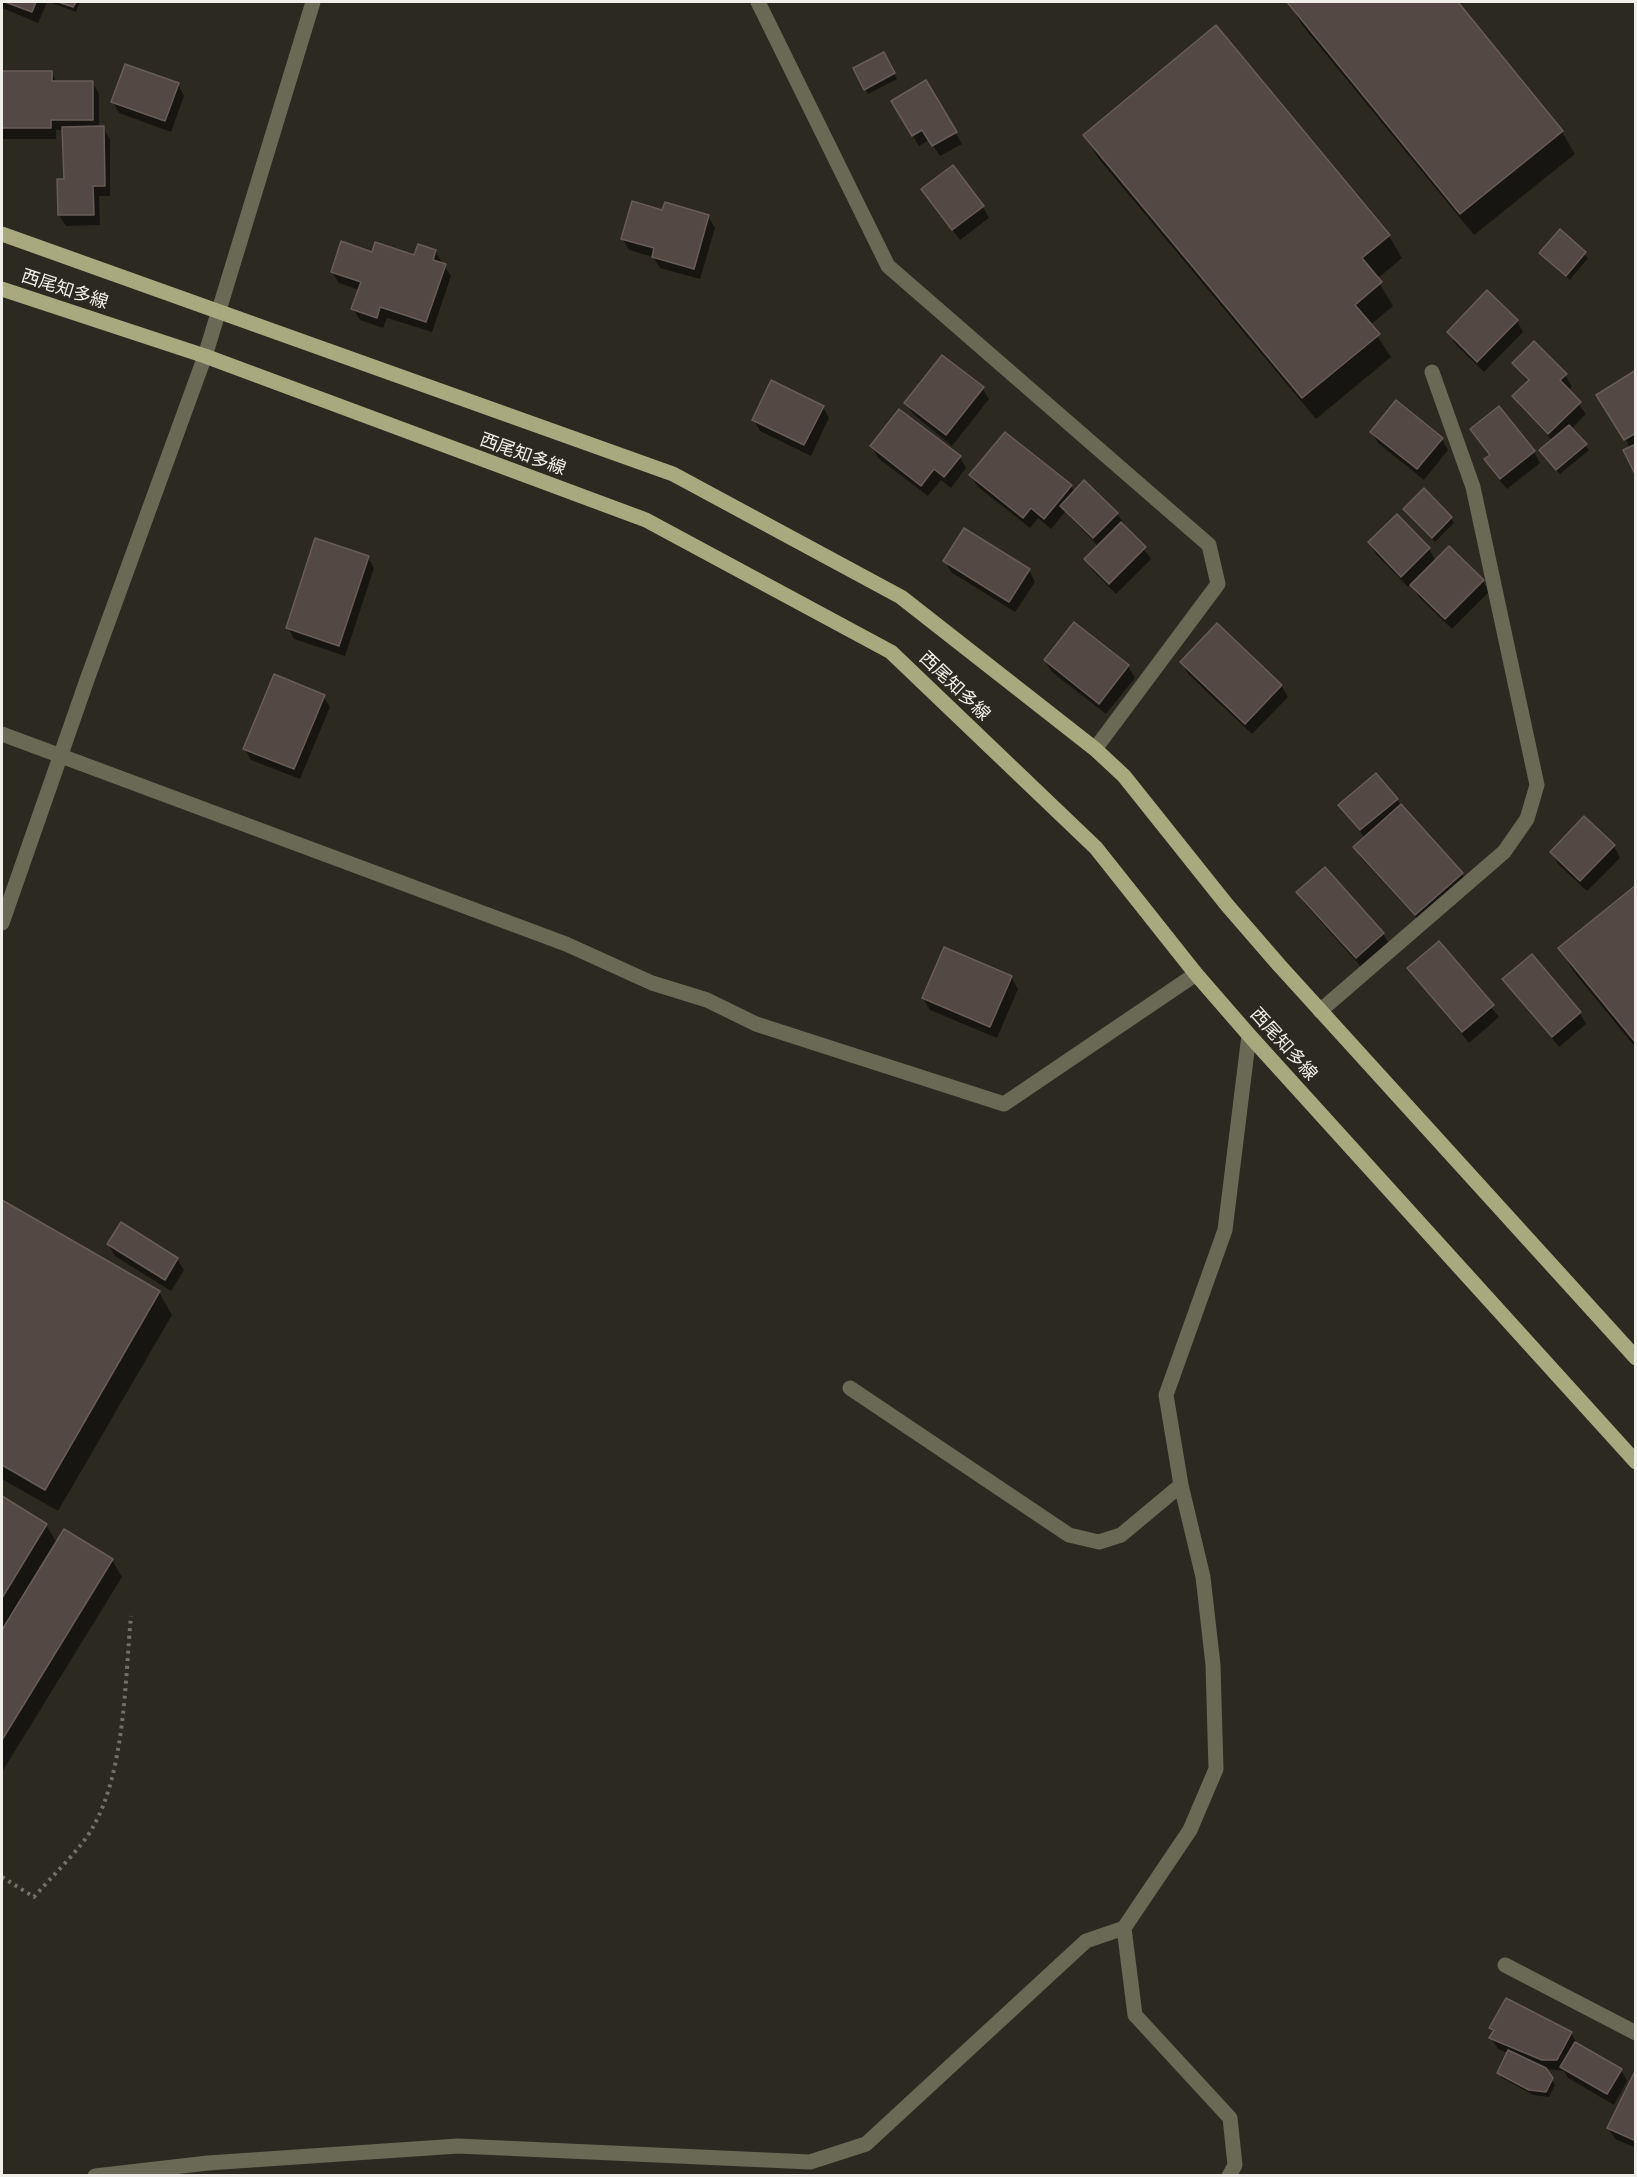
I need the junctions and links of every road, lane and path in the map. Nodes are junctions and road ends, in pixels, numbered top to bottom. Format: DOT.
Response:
graph roads {
  1 [pos="313,2"];
  2 [pos="758,2"];
  3 [pos="2,234"];
  4 [pos="2,289"];
  5 [pos="220,310"];
  6 [pos="205,356"];
  7 [pos="1432,372"];
  8 [pos="2,734"];
  9 [pos="1095,749"];
  10 [pos="60,755"];
  11 [pos="2,923"];
  12 [pos="1196,974"];
  13 [pos="1320,1011"];
  14 [pos="1249,1035"];
  15 [pos="1635,1358"];
  16 [pos="850,1388"];
  17 [pos="1635,1462"];
  18 [pos="1181,1485"];
  19 [pos="131,1616"];
  20 [pos="2,1877"];
  21 [pos="1124,1928"];
  22 [pos="1505,1965"];
  23 [pos="1635,2033"];
  24 [pos="94,2175"];
  25 [pos="1229,2175"];
  1 -- 5 [label="street"];
  2 -- 9 [label="street"];
  3 -- 5 [label="main road, 西尾知多線"];
  4 -- 6 [label="main road, 西尾知多線"];
  5 -- 6 [label="street"];
  5 -- 9 [label="main road, 西尾知多線"];
  6 -- 10 [label="street"];
  6 -- 12 [label="main road, 西尾知多線"];
  7 -- 13 [label="street"];
  8 -- 10 [label="street"];
  9 -- 13 [label="main road, 西尾知多線"];
  10 -- 11 [label="street"];
  10 -- 12 [label="street"];
  12 -- 14 [label="main road, 西尾知多線"];
  13 -- 15 [label="main road, 西尾知多線"];
  14 -- 17 [label="main road, 西尾知多線"];
  14 -- 18 [label="street"];
  16 -- 18 [label="street"];
  18 -- 21 [label="street"];
  19 -- 20 [label="path"];
  21 -- 24 [label="street"];
  21 -- 25 [label="street"];
  22 -- 23 [label="street"];
}
